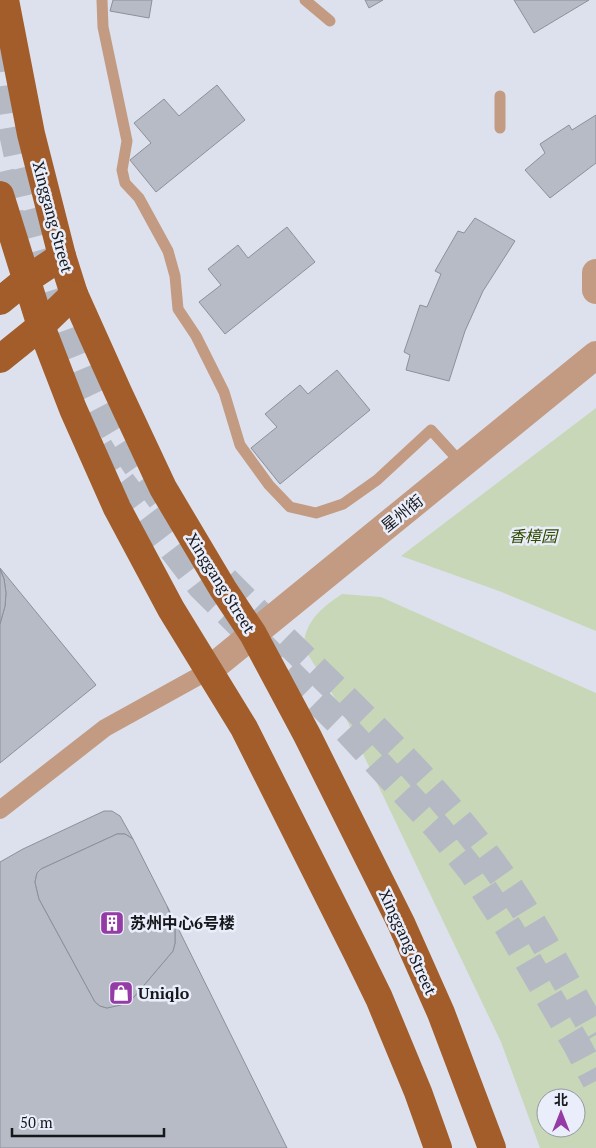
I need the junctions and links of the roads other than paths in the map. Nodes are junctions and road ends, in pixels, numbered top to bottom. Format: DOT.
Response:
graph roads {
  1 [pos="5,0"];
  2 [pos="102,0"];
  3 [pos="305,0"];
  4 [pos="330,21"];
  5 [pos="500,96"];
  6 [pos="500,128"];
  7 [pos="0,195"];
  8 [pos="62,256"];
  9 [pos="596,273"];
  10 [pos="26,280"];
  11 [pos="596,290"];
  12 [pos="74,294"];
  13 [pos="0,301"];
  14 [pos="41,326"];
  15 [pos="596,355"];
  16 [pos="0,359"];
  17 [pos="462,464"];
  18 [pos="254,634"];
  19 [pos="208,671"];
  20 [pos="0,810"];
  21 [pos="438,1148"];
  22 [pos="492,1148"];
  1 -- 8 [label="main road, Xinggang Street"];
  2 -- 17 [label="lane"];
  3 -- 4 [label="lane"];
  5 -- 6 [label="lane"];
  7 -- 10 [label="main road"];
  8 -- 10 [label="main road"];
  8 -- 12 [label="main road, Xinggang Street"];
  9 -- 11 [label="street"];
  10 -- 13 [label="main road"];
  10 -- 14 [label="main road"];
  12 -- 14 [label="main road"];
  12 -- 18 [label="main road, Xinggang Street"];
  14 -- 16 [label="main road"];
  14 -- 19 [label="main road"];
  15 -- 17 [label="street, 星州街"];
  17 -- 18 [label="street, 星州街"];
  18 -- 19 [label="street, 星州街"];
  18 -- 22 [label="main road, Xinggang Street"];
  19 -- 20 [label="street"];
  19 -- 21 [label="main road"];
}
